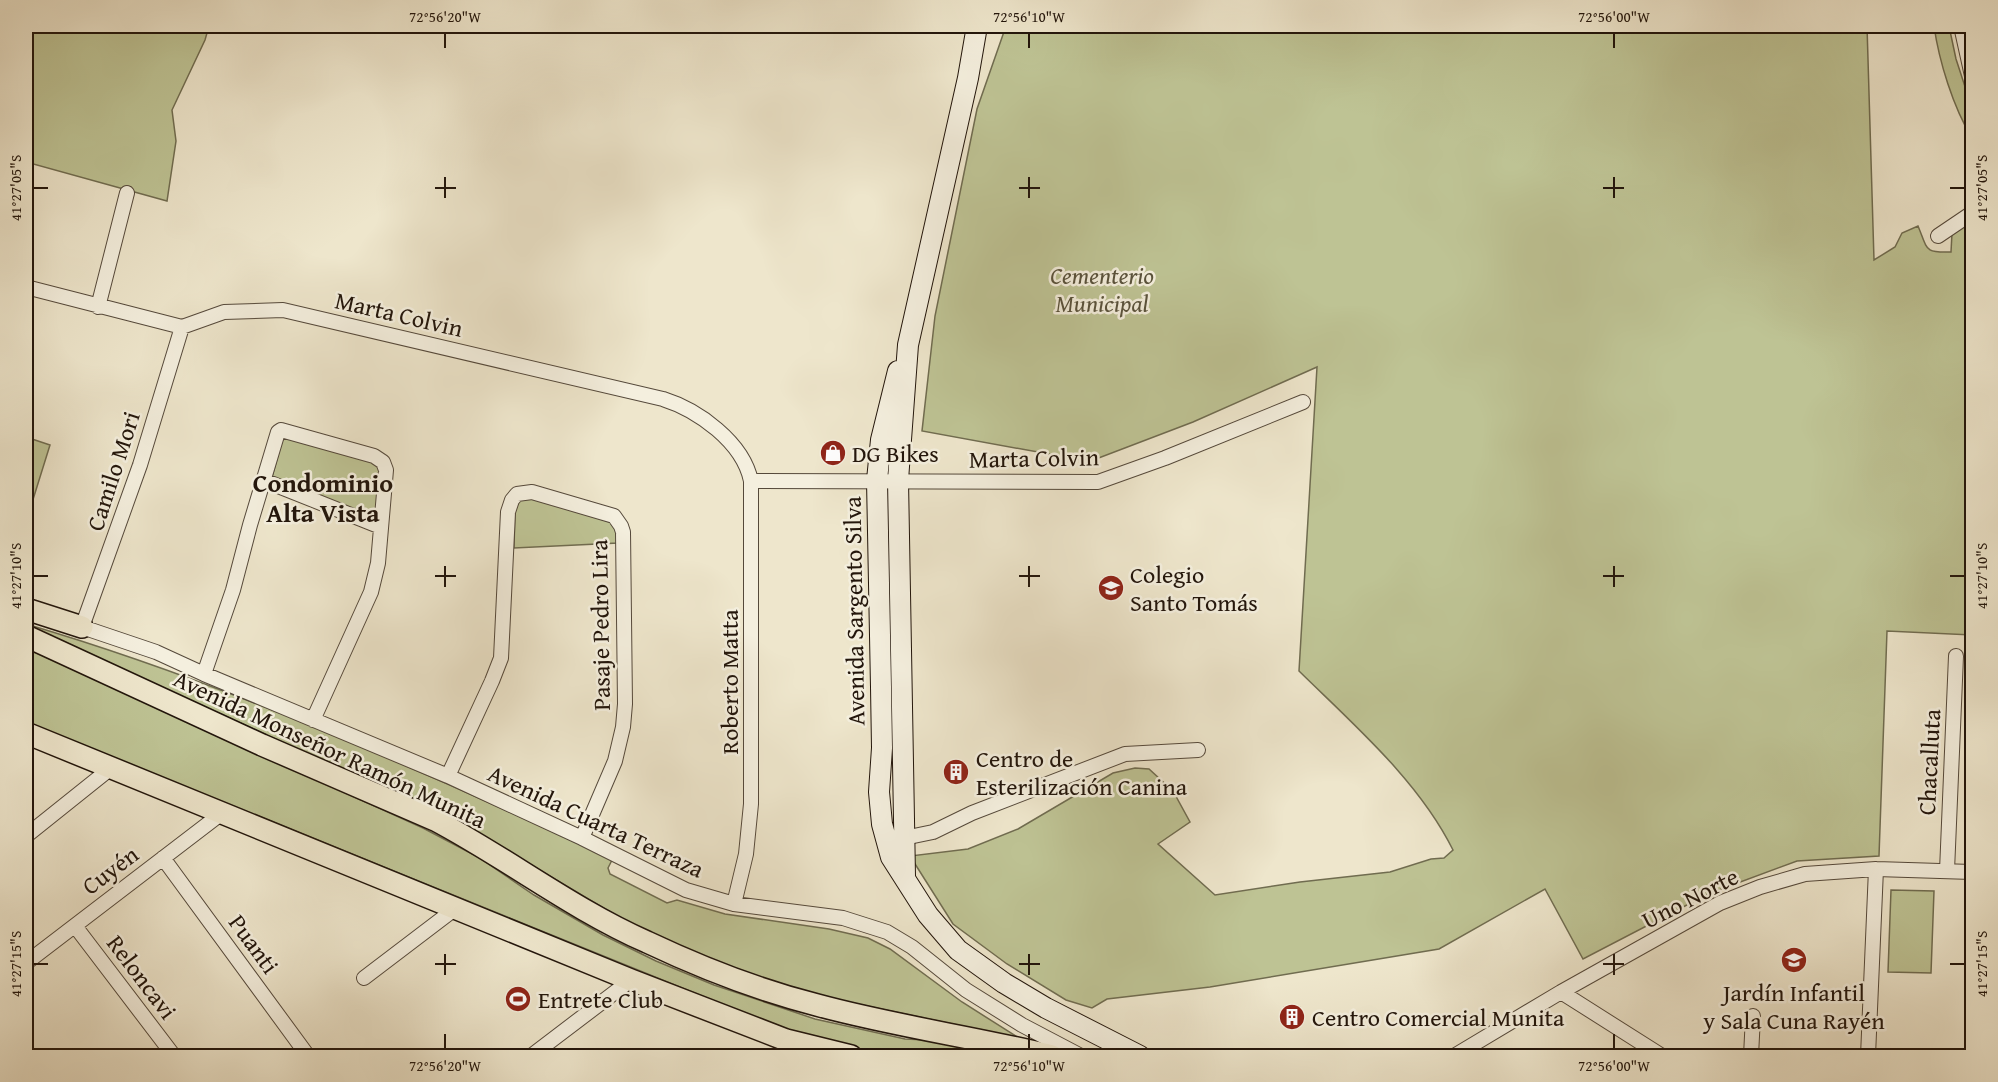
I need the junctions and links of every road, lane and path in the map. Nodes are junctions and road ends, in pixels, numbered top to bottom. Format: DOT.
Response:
graph roads {
  1 [pos="977,26"];
  2 [pos="1961,26"];
  3 [pos="1972,76"];
  4 [pos="127,193"];
  5 [pos="1972,213"];
  6 [pos="1938,236"];
  7 [pos="26,287"];
  8 [pos="98,307"];
  9 [pos="182,327"];
  10 [pos="908,345"];
  11 [pos="1303,402"];
  12 [pos="744,459"];
  13 [pos="264,480"];
  14 [pos="877,480"];
  15 [pos="898,480"];
  16 [pos="751,481"];
  17 [pos="381,527"];
  18 [pos="26,609"];
  19 [pos="82,627"];
  20 [pos="26,636"];
  21 [pos="1956,656"];
  22 [pos="204,674"];
  23 [pos="313,720"];
  24 [pos="26,733"];
  25 [pos="1198,750"];
  26 [pos="111,768"];
  27 [pos="448,776"];
  28 [pos="222,813"];
  29 [pos="26,836"];
  30 [pos="582,838"];
  31 [pos="904,838"];
  32 [pos="163,858"];
  33 [pos="1876,868"];
  34 [pos="1947,871"];
  35 [pos="1972,872"];
  36 [pos="905,876"];
  37 [pos="734,904"];
  38 [pos="456,908"];
  39 [pos="75,926"];
  40 [pos="26,963"];
  41 [pos="364,978"];
  42 [pos="631,980"];
  43 [pos="1562,992"];
  44 [pos="1753,1016"];
  45 [pos="174,1056"];
  46 [pos="308,1056"];
  47 [pos="533,1056"];
  48 [pos="851,1056"];
  49 [pos="1052,1056"];
  50 [pos="1081,1056"];
  51 [pos="1140,1056"];
  52 [pos="1454,1056"];
  53 [pos="1662,1056"];
  54 [pos="1751,1056"];
  55 [pos="1868,1056"];
  1 -- 10 [label="main road, Avenida Sargento Silva"];
  2 -- 3 [label="street"];
  4 -- 8 [label="street"];
  5 -- 6 [label="street"];
  7 -- 8 [label="street"];
  8 -- 9 [label="street"];
  9 -- 12 [label="street, Marta Colvin"];
  9 -- 19 [label="street, Camilo Mori"];
  10 -- 14 [label="main road, Avenida Sargento Silva"];
  10 -- 15 [label="main road, Avenida Sargento Silva"];
  11 -- 15 [label="street, Marta Colvin"];
  12 -- 16 [label="street, Roberto Matta"];
  13 -- 17 [label="street"];
  13 -- 17 [label="street"];
  13 -- 22 [label="street"];
  14 -- 15 [label="street, Marta Colvin"];
  14 -- 16 [label="street, Marta Colvin"];
  14 -- 36 [label="main road, Avenida Sargento Silva"];
  15 -- 31 [label="main road, Avenida Sargento Silva"];
  16 -- 37 [label="street, Roberto Matta"];
  17 -- 23 [label="street"];
  18 -- 19 [label="main road"];
  19 -- 22 [label="street, Avenida Cuarta Terraza"];
  20 -- 49 [label="main road, Avenida Monseñor Ramón Munita"];
  21 -- 34 [label="street, Chacalluta"];
  22 -- 23 [label="street, Avenida Cuarta Terraza"];
  23 -- 27 [label="street, Avenida Cuarta Terraza"];
  24 -- 26 [label="main road"];
  25 -- 31 [label="street"];
  26 -- 28 [label="main road"];
  26 -- 29 [label="street"];
  27 -- 30 [label="street, Avenida Cuarta Terraza"];
  27 -- 30 [label="street, Pasaje Pedro Lira"];
  28 -- 32 [label="street, Cuyén"];
  28 -- 38 [label="main road"];
  30 -- 37 [label="street, Avenida Cuarta Terraza"];
  31 -- 36 [label="main road, Avenida Sargento Silva"];
  32 -- 39 [label="street, Cuyén"];
  32 -- 46 [label="street, Puanti"];
  33 -- 34 [label="street, Uno Norte"];
  33 -- 43 [label="street, Uno Norte"];
  33 -- 55 [label="street"];
  34 -- 35 [label="street, Uno Norte"];
  36 -- 51 [label="main road, Avenida Sargento Silva"];
  37 -- 50 [label="street, Avenida Cuarta Terraza"];
  38 -- 41 [label="street"];
  38 -- 42 [label="main road"];
  39 -- 40 [label="street, Cuyén"];
  39 -- 45 [label="street, Reloncavi"];
  42 -- 47 [label="street"];
  42 -- 48 [label="main road"];
  43 -- 52 [label="street, Uno Norte"];
  43 -- 53 [label="street"];
  44 -- 54 [label="street"];
}
